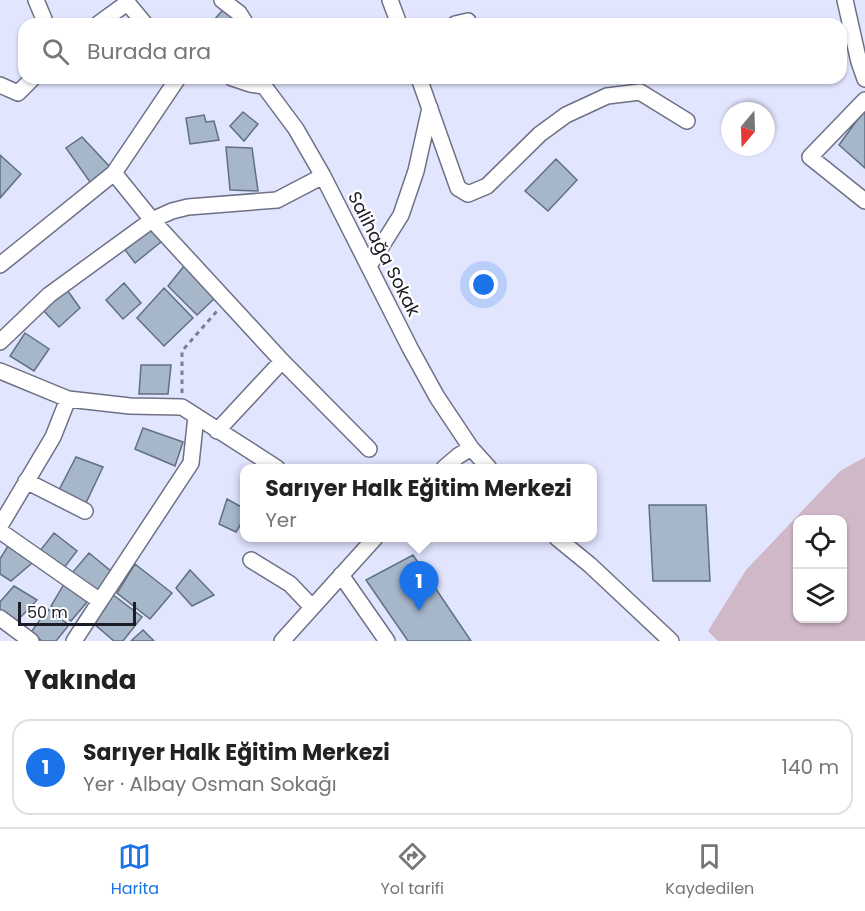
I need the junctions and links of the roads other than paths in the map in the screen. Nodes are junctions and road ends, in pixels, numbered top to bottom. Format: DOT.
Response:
graph roads {
  1 [pos="36,0"];
  2 [pos="222,0"];
  3 [pos="390,0"];
  4 [pos="845,0"];
  5 [pos="126,2"];
  6 [pos="242,12"];
  7 [pos="44,18"];
  8 [pos="106,18"];
  9 [pos="140,18"];
  10 [pos="397,18"];
  11 [pos="865,80"];
  12 [pos="27,84"];
  13 [pos="174,84"];
  14 [pos="265,84"];
  15 [pos="421,84"];
  16 [pos="0,85"];
  17 [pos="865,100"];
  18 [pos="430,108"];
  19 [pos="687,121"];
  20 [pos="114,173"];
  21 [pos="323,176"];
  22 [pos="865,201"];
  23 [pos="152,220"];
  24 [pos="0,265"];
  25 [pos="369,266"];
  26 [pos="0,342"];
  27 [pos="282,361"];
  28 [pos="0,371"];
  29 [pos="68,399"];
  30 [pos="196,416"];
  31 [pos="217,431"];
  32 [pos="471,448"];
  33 [pos="369,449"];
  34 [pos="271,464"];
  35 [pos="449,464"];
  36 [pos="485,464"];
  37 [pos="27,481"];
  38 [pos="85,511"];
  39 [pos="0,525"];
  40 [pos="0,531"];
  41 [pos="371,542"];
  42 [pos="562,542"];
  43 [pos="251,560"];
  44 [pos="341,575"];
  45 [pos="100,601"];
  46 [pos="312,607"];
  47 [pos="0,618"];
  48 [pos="31,641"];
  49 [pos="74,641"];
  50 [pos="282,641"];
  51 [pos="387,641"];
  52 [pos="671,641"];
  1 -- 7 [label="street"];
  2 -- 6 [label="street"];
  3 -- 10 [label="street"];
  4 -- 11 [label="street"];
  5 -- 8 [label="street"];
  5 -- 9 [label="street"];
  12 -- 16 [label="street"];
  13 -- 20 [label="street"];
  14 -- 21 [label="street, Salihağa Sokak"];
  15 -- 18 [label="street"];
  17 -- 22 [label="street"];
  18 -- 19 [label="street"];
  18 -- 25 [label="street"];
  20 -- 23 [label="street"];
  20 -- 24 [label="street"];
  21 -- 23 [label="street"];
  21 -- 25 [label="street, Salihağa Sokak"];
  23 -- 26 [label="street"];
  23 -- 27 [label="street"];
  25 -- 32 [label="street, Salihağa Sokak"];
  27 -- 31 [label="street"];
  27 -- 33 [label="street"];
  28 -- 29 [label="street"];
  29 -- 30 [label="street"];
  29 -- 37 [label="street"];
  30 -- 31 [label="street"];
  30 -- 45 [label="street"];
  31 -- 34 [label="street"];
  32 -- 35 [label="street"];
  32 -- 36 [label="street, Salihağa Sokak"];
  37 -- 38 [label="street"];
  37 -- 39 [label="street"];
  40 -- 45 [label="street"];
  41 -- 44 [label="street"];
  42 -- 52 [label="street"];
  43 -- 46 [label="street"];
  44 -- 46 [label="street"];
  44 -- 51 [label="street"];
  45 -- 49 [label="street"];
  46 -- 50 [label="street"];
  47 -- 48 [label="street"];
}
